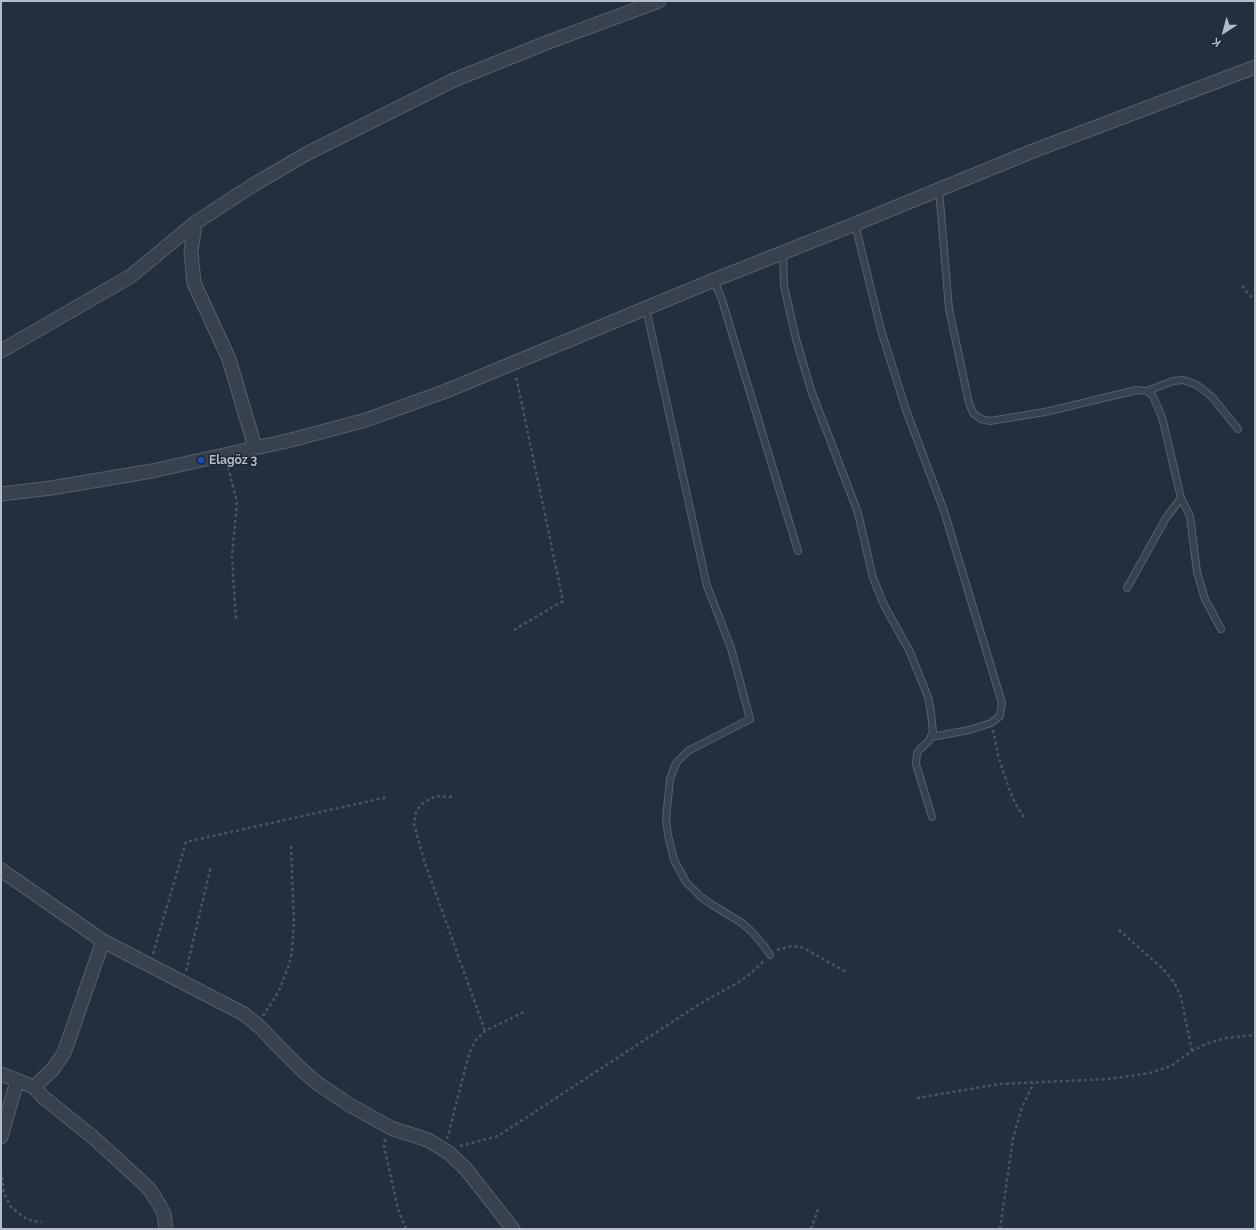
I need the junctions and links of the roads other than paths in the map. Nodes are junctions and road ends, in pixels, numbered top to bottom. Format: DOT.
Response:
graph roads {
  1 [pos="659,1"];
  2 [pos="1255,68"];
  3 [pos="939,189"];
  4 [pos="195,223"];
  5 [pos="855,224"];
  6 [pos="783,253"];
  7 [pos="714,280"];
  8 [pos="646,308"];
  9 [pos="1,351"];
  10 [pos="1147,391"];
  11 [pos="1238,429"];
  12 [pos="255,448"];
  13 [pos="1,494"];
  14 [pos="1181,498"];
  15 [pos="798,551"];
  16 [pos="1127,588"];
  17 [pos="1221,629"];
  18 [pos="931,737"];
  19 [pos="932,818"];
  20 [pos="1,870"];
  21 [pos="103,941"];
  22 [pos="770,955"];
  23 [pos="1,1074"];
  24 [pos="17,1081"];
  25 [pos="34,1088"];
  26 [pos="1,1137"];
  27 [pos="166,1229"];
  28 [pos="512,1229"];
  1 -- 4 [label="street"];
  2 -- 3 [label="street"];
  3 -- 5 [label="street"];
  3 -- 10 [label="lane"];
  4 -- 9 [label="street"];
  4 -- 12 [label="street"];
  5 -- 6 [label="street"];
  5 -- 18 [label="lane"];
  6 -- 7 [label="street"];
  6 -- 18 [label="lane"];
  7 -- 8 [label="street"];
  7 -- 15 [label="lane"];
  8 -- 12 [label="street"];
  8 -- 22 [label="lane"];
  10 -- 11 [label="lane"];
  10 -- 14 [label="lane"];
  12 -- 13 [label="street"];
  14 -- 16 [label="lane"];
  14 -- 17 [label="lane"];
  18 -- 19 [label="lane"];
  20 -- 21 [label="street"];
  21 -- 25 [label="street"];
  21 -- 28 [label="street"];
  23 -- 24 [label="street"];
  24 -- 25 [label="street"];
  24 -- 26 [label="street"];
  25 -- 27 [label="street"];
}
